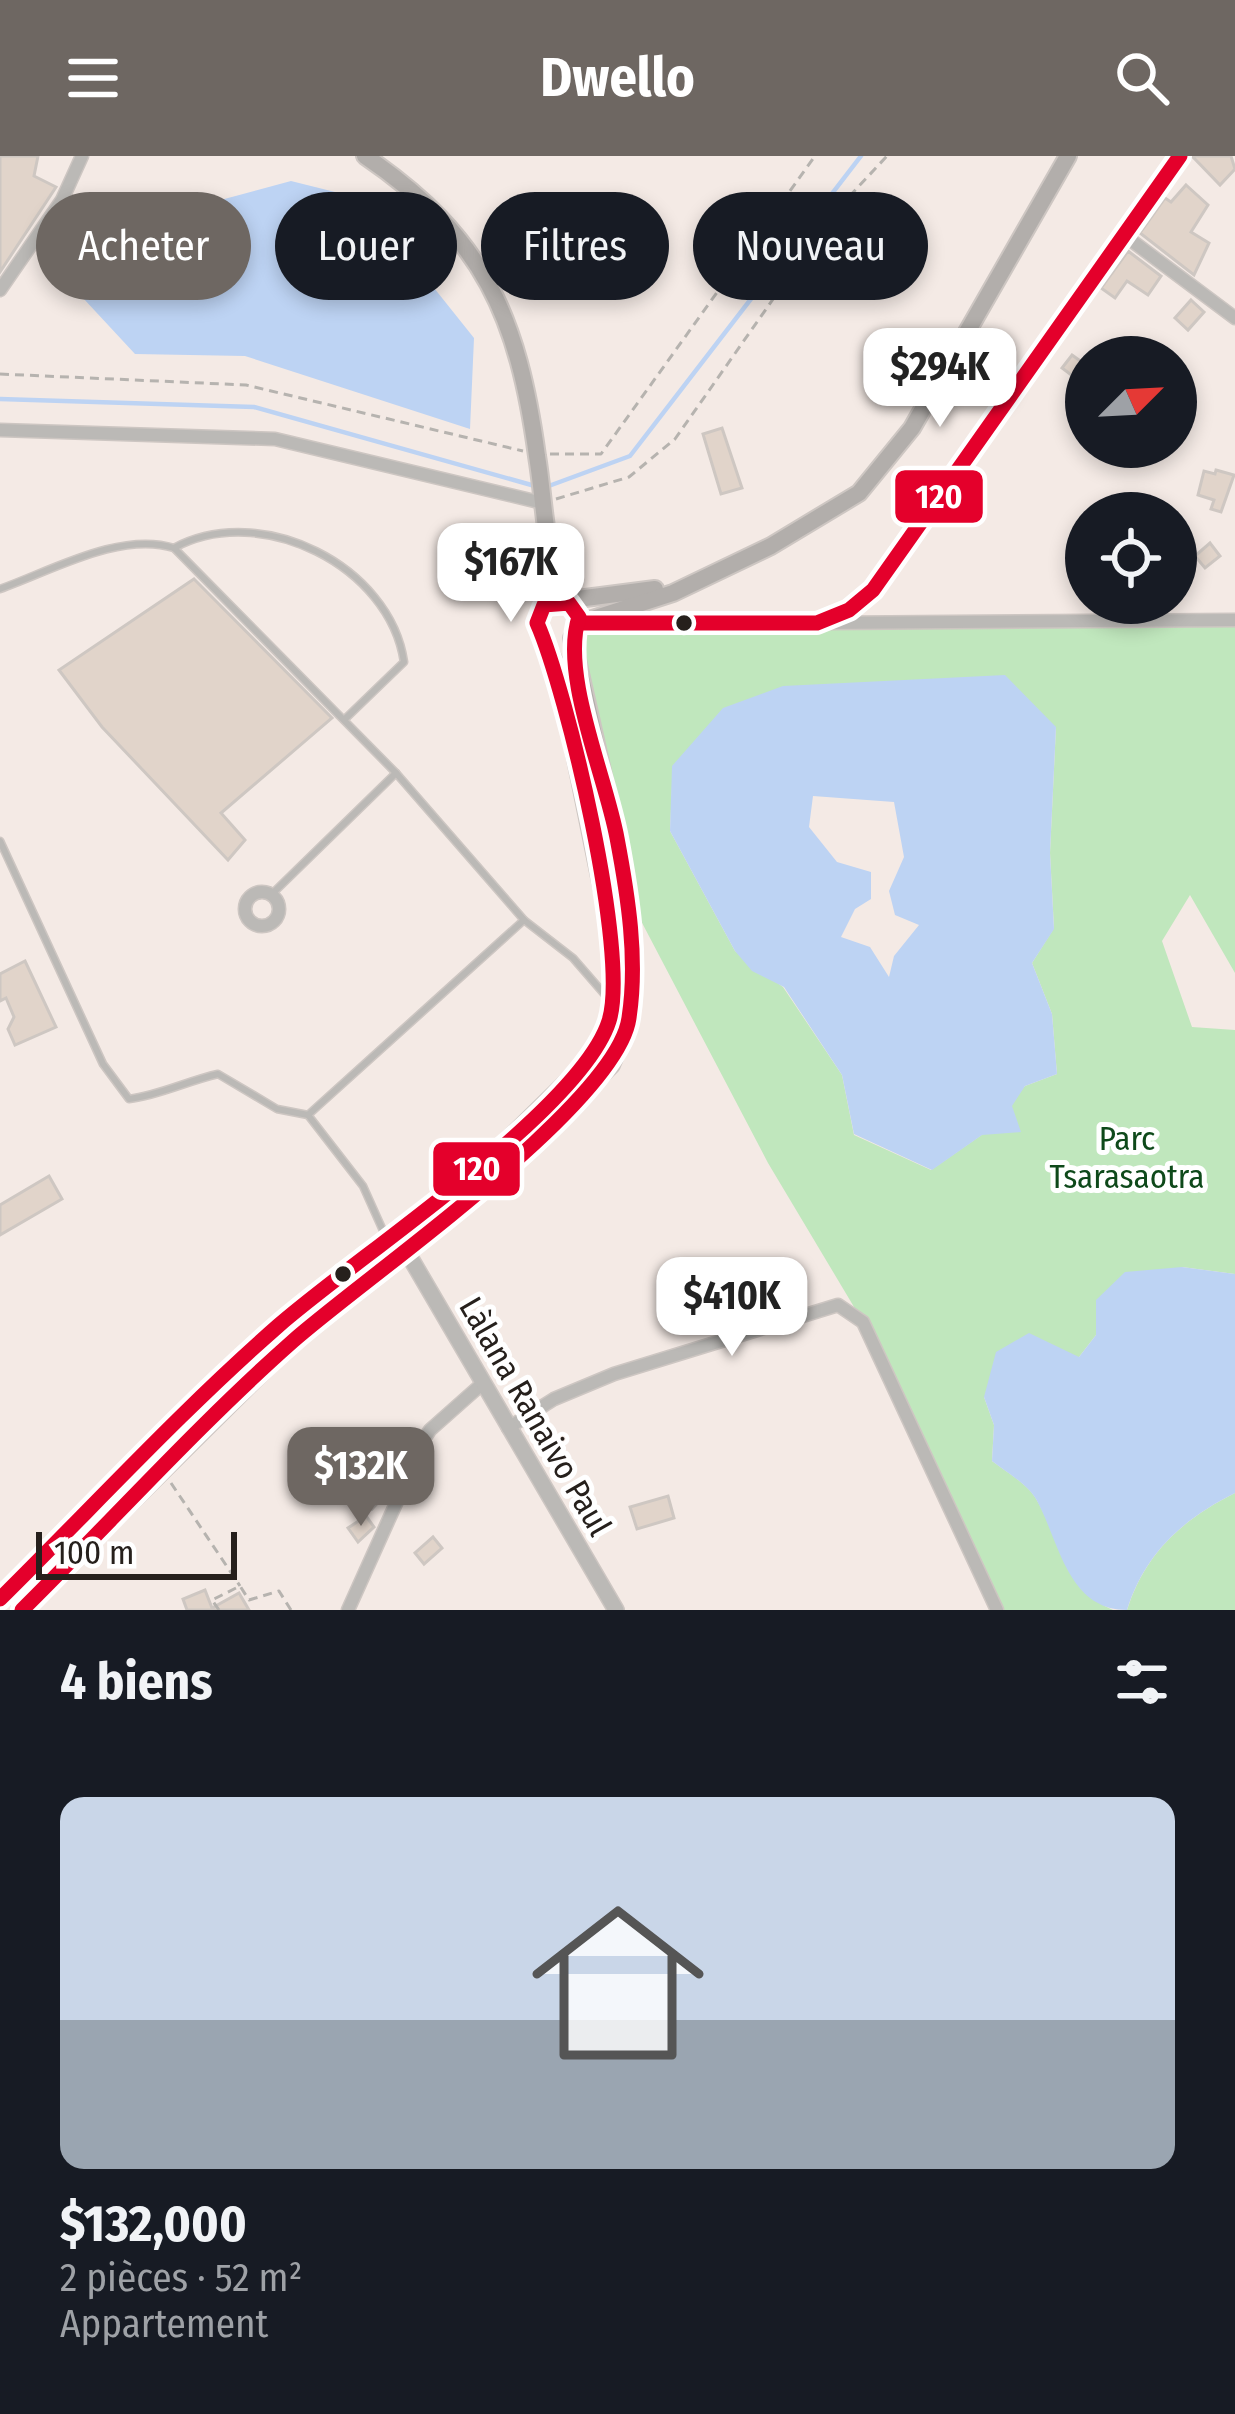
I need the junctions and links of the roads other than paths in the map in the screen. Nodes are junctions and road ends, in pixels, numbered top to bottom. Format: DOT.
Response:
graph roads {
  1 [pos="82,156"];
  2 [pos="364,156"];
  3 [pos="1068,156"];
  4 [pos="1180,156"];
  5 [pos="1124,236"];
  6 [pos="0,290"];
  7 [pos="1235,318"];
  8 [pos="0,430"];
  9 [pos="543,503"];
  10 [pos="174,548"];
  11 [pos="553,566"];
  12 [pos="693,581"];
  13 [pos="0,589"];
  14 [pos="658,599"];
  15 [pos="569,603"];
  16 [pos="544,605"];
  17 [pos="1235,620"];
  18 [pos="817,623"];
  19 [pos="659,625"];
  20 [pos="576,630"];
  21 [pos="547,640"];
  22 [pos="345,718"];
  23 [pos="396,773"];
  24 [pos="0,841"];
  25 [pos="274,892"];
  26 [pos="524,920"];
  27 [pos="612,1004"];
  28 [pos="308,1115"];
  29 [pos="393,1238"];
  30 [pos="406,1252"];
  31 [pos="483,1383"];
  32 [pos="508,1428"];
  33 [pos="0,1599"];
  34 [pos="22,1610"];
  35 [pos="348,1610"];
  36 [pos="616,1610"];
  37 [pos="997,1610"];
  1 -- 6 [label="street"];
  2 -- 9 [label="main road"];
  3 -- 12 [label="main road"];
  4 -- 5 [label="street"];
  5 -- 7 [label="street"];
  5 -- 18 [label="street"];
  8 -- 9 [label="street"];
  9 -- 11 [label="main road"];
  10 -- 13 [label="lane"];
  10 -- 22 [label="lane"];
  10 -- 22 [label="lane"];
  11 -- 15 [label="main road"];
  11 -- 16 [label="main road"];
  12 -- 14 [label="main road"];
  12 -- 15 [label="main road"];
  14 -- 19 [label="street"];
  14 -- 20 [label="main road"];
  15 -- 16 [label="main road"];
  15 -- 20 [label="main road"];
  16 -- 21 [label="main road"];
  17 -- 18 [label="street"];
  18 -- 19 [label="street"];
  19 -- 20 [label="street"];
  20 -- 21 [label="main road"];
  20 -- 30 [label="main road"];
  21 -- 27 [label="main road"];
  22 -- 23 [label="lane"];
  23 -- 25 [label="lane"];
  23 -- 26 [label="lane"];
  24 -- 28 [label="lane"];
  26 -- 27 [label="lane"];
  26 -- 28 [label="lane"];
  27 -- 29 [label="main road"];
  28 -- 29 [label="lane"];
  29 -- 33 [label="main road"];
  30 -- 31 [label="street, Làlana Ranaivo Paul"];
  30 -- 34 [label="main road"];
  31 -- 32 [label="street, Làlana Ranaivo Paul"];
  31 -- 35 [label="street"];
  32 -- 36 [label="street, Làlana Ranaivo Paul"];
  32 -- 37 [label="street"];
}
